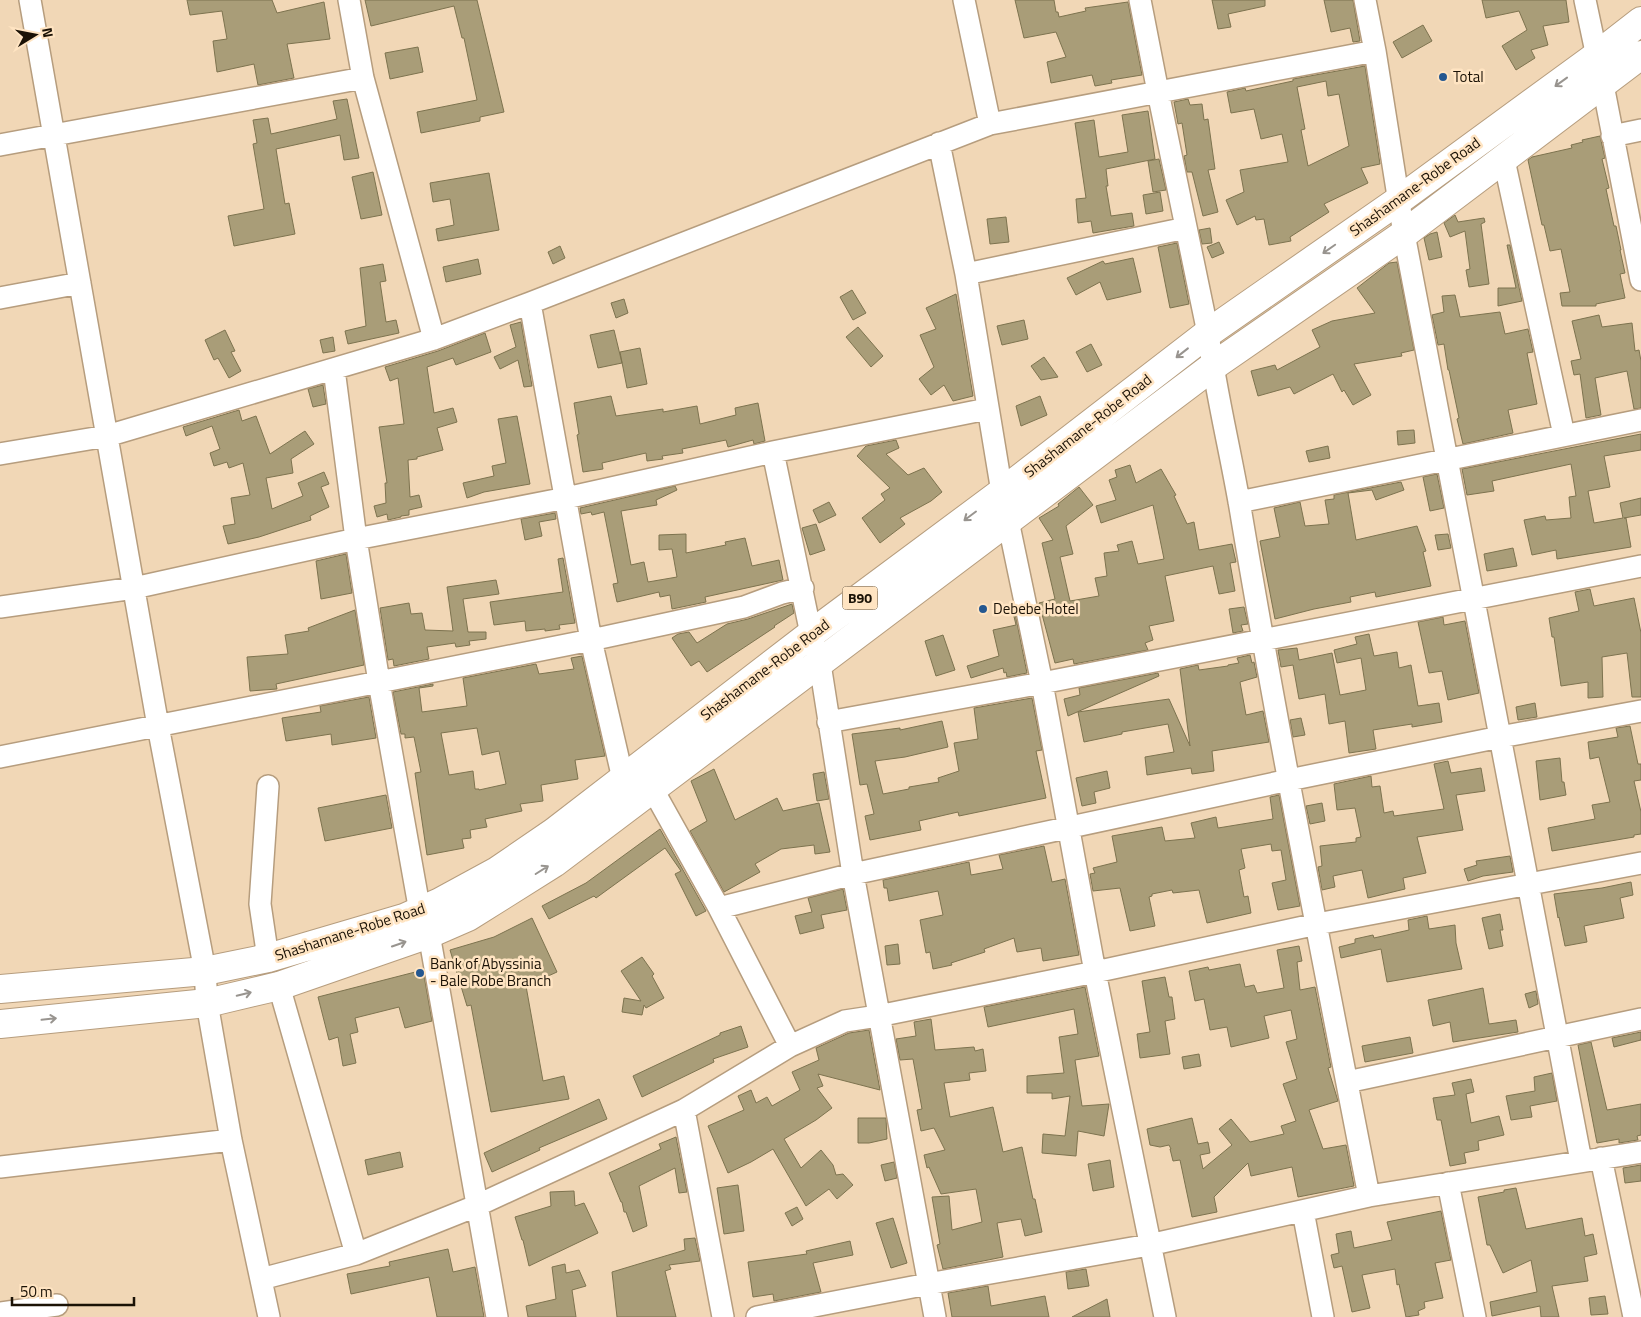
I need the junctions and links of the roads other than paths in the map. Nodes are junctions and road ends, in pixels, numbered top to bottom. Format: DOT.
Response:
graph roads {
  1 [pos="30,0"];
  2 [pos="349,0"];
  3 [pos="964,0"];
  4 [pos="1140,0"];
  5 [pos="1365,0"];
  6 [pos="1585,0"];
  7 [pos="1641,21"];
  8 [pos="1375,51"];
  9 [pos="1641,55"];
  10 [pos="1596,56"];
  11 [pos="363,78"];
  12 [pos="1603,85"];
  13 [pos="1158,92"];
  14 [pos="990,124"];
  15 [pos="1641,130"];
  16 [pos="54,134"];
  17 [pos="1612,136"];
  18 [pos="939,144"];
  19 [pos="0,145"];
  20 [pos="1504,160"];
  21 [pos="1399,200"];
  22 [pos="1186,228"];
  23 [pos="1404,234"];
  24 [pos="1640,272"];
  25 [pos="966,274"];
  26 [pos="80,283"];
  27 [pos="0,298"];
  28 [pos="530,303"];
  29 [pos="1208,333"];
  30 [pos="434,339"];
  31 [pos="1212,367"];
  32 [pos="334,370"];
  33 [pos="987,409"];
  34 [pos="1641,420"];
  35 [pos="107,436"];
  36 [pos="1564,436"];
  37 [pos="774,452"];
  38 [pos="0,454"];
  39 [pos="1447,459"];
  40 [pos="1002,492"];
  41 [pos="566,498"];
  42 [pos="1239,502"];
  43 [pos="1009,521"];
  44 [pos="356,539"];
  45 [pos="1641,566"];
  46 [pos="134,588"];
  47 [pos="803,588"];
  48 [pos="1474,598"];
  49 [pos="0,607"];
  50 [pos="811,634"];
  51 [pos="1262,639"];
  52 [pos="592,640"];
  53 [pos="820,664"];
  54 [pos="379,682"];
  55 [pos="1042,683"];
  56 [pos="1641,711"];
  57 [pos="828,722"];
  58 [pos="158,726"];
  59 [pos="1500,737"];
  60 [pos="0,757"];
  61 [pos="622,779"];
  62 [pos="1289,780"];
  63 [pos="268,786"];
  64 [pos="652,788"];
  65 [pos="1068,828"];
  66 [pos="1641,863"];
  67 [pos="853,874"];
  68 [pos="1528,884"];
  69 [pos="719,908"];
  70 [pos="425,923"];
  71 [pos="1317,924"];
  72 [pos="268,958"];
  73 [pos="205,971"];
  74 [pos="1095,972"];
  75 [pos="279,986"];
  76 [pos="0,989"];
  77 [pos="207,1002"];
  78 [pos="878,1016"];
  79 [pos="1641,1019"];
  80 [pos="0,1024"];
  81 [pos="1557,1038"];
  82 [pos="790,1046"];
  83 [pos="1347,1082"];
  84 [pos="684,1110"];
  85 [pos="231,1140"];
  86 [pos="1641,1152"];
  87 [pos="1591,1160"];
  88 [pos="0,1167"];
  89 [pos="1448,1183"];
  90 [pos="1370,1196"];
  91 [pos="476,1206"];
  92 [pos="1303,1211"];
  93 [pos="1149,1245"];
  94 [pos="356,1254"];
  95 [pos="261,1279"];
  96 [pos="928,1284"];
  97 [pos="57,1305"];
  98 [pos="0,1313"];
  99 [pos="269,1317"];
  100 [pos="497,1317"];
  101 [pos="723,1317"];
  102 [pos="757,1317"];
  103 [pos="935,1317"];
  104 [pos="1164,1317"];
  105 [pos="1323,1317"];
  106 [pos="1475,1317"];
  107 [pos="1634,1317"];
  1 -- 16 [label="street"];
  2 -- 11 [label="street"];
  3 -- 14 [label="street"];
  4 -- 13 [label="street"];
  5 -- 8 [label="street"];
  6 -- 10 [label="street"];
  7 -- 10 [label="main road, Shashamane-Robe Road / B90"];
  8 -- 13 [label="street"];
  8 -- 21 [label="street"];
  9 -- 12 [label="main road, Shashamane-Robe Road / B90"];
  10 -- 12 [label="street"];
  10 -- 21 [label="main road, Shashamane-Robe Road / B90, one-way"];
  11 -- 16 [label="street"];
  11 -- 30 [label="street"];
  12 -- 17 [label="street"];
  12 -- 20 [label="main road, Shashamane-Robe Road / B90"];
  13 -- 14 [label="street"];
  13 -- 22 [label="street"];
  14 -- 18 [label="street"];
  15 -- 17 [label="street"];
  16 -- 19 [label="street"];
  16 -- 26 [label="street"];
  17 -- 24 [label="street"];
  18 -- 25 [label="street"];
  18 -- 28 [label="street"];
  20 -- 23 [label="main road, Shashamane-Robe Road / B90"];
  20 -- 36 [label="street"];
  21 -- 23 [label="street"];
  21 -- 29 [label="main road, Shashamane-Robe Road / B90, one-way"];
  22 -- 25 [label="street"];
  22 -- 29 [label="street"];
  23 -- 31 [label="main road, Shashamane-Robe Road / B90"];
  23 -- 39 [label="street"];
  25 -- 33 [label="street"];
  26 -- 27 [label="street"];
  26 -- 35 [label="street"];
  28 -- 30 [label="street"];
  28 -- 41 [label="street"];
  29 -- 31 [label="street"];
  29 -- 40 [label="main road, Shashamane-Robe Road / B90, one-way"];
  30 -- 32 [label="street"];
  31 -- 42 [label="street"];
  31 -- 43 [label="main road, Shashamane-Robe Road / B90"];
  32 -- 35 [label="street"];
  32 -- 44 [label="street"];
  33 -- 37 [label="street"];
  33 -- 40 [label="street"];
  34 -- 36 [label="street"];
  35 -- 38 [label="street"];
  35 -- 46 [label="street"];
  36 -- 39 [label="street"];
  37 -- 41 [label="street"];
  37 -- 47 [label="street"];
  39 -- 42 [label="street"];
  39 -- 48 [label="street"];
  40 -- 43 [label="street"];
  40 -- 50 [label="main road, Shashamane-Robe Road / B90, one-way"];
  41 -- 44 [label="street"];
  41 -- 52 [label="street"];
  42 -- 51 [label="street"];
  43 -- 53 [label="main road, Shashamane-Robe Road / B90"];
  43 -- 55 [label="street"];
  44 -- 46 [label="street"];
  44 -- 54 [label="street"];
  45 -- 48 [label="street"];
  46 -- 49 [label="street"];
  46 -- 58 [label="street"];
  47 -- 50 [label="street"];
  47 -- 52 [label="street"];
  48 -- 51 [label="street"];
  48 -- 59 [label="street"];
  50 -- 53 [label="street"];
  50 -- 61 [label="main road, Shashamane-Robe Road / B90"];
  51 -- 55 [label="street"];
  51 -- 62 [label="street"];
  52 -- 54 [label="street"];
  52 -- 61 [label="street"];
  53 -- 57 [label="street"];
  53 -- 64 [label="main road, Shashamane-Robe Road / B90"];
  54 -- 58 [label="street"];
  54 -- 70 [label="street"];
  55 -- 57 [label="street"];
  55 -- 65 [label="street"];
  56 -- 59 [label="street"];
  57 -- 67 [label="street"];
  58 -- 60 [label="street"];
  58 -- 73 [label="street"];
  59 -- 62 [label="street"];
  59 -- 68 [label="street"];
  61 -- 70 [label="main road, Shashamane-Robe Road / B90"];
  62 -- 65 [label="street"];
  62 -- 71 [label="street"];
  63 -- 72 [label="street"];
  64 -- 69 [label="street"];
  70 -- 64 [label="main road, Shashamane-Robe Road / B90, one-way"];
  65 -- 67 [label="street"];
  65 -- 74 [label="street"];
  66 -- 68 [label="street"];
  67 -- 69 [label="street"];
  67 -- 78 [label="street"];
  68 -- 71 [label="street"];
  68 -- 81 [label="street"];
  69 -- 82 [label="street"];
  70 -- 72 [label="main road, Shashamane-Robe Road / B90"];
  75 -- 70 [label="main road, Shashamane-Robe Road / B90, one-way"];
  70 -- 91 [label="street"];
  71 -- 74 [label="street"];
  71 -- 83 [label="street"];
  72 -- 73 [label="main road, Shashamane-Robe Road / B90"];
  73 -- 76 [label="main road, Shashamane-Robe Road / B90"];
  73 -- 77 [label="street"];
  74 -- 78 [label="street"];
  74 -- 93 [label="street"];
  77 -- 75 [label="main road, Shashamane-Robe Road / B90, one-way"];
  75 -- 94 [label="street"];
  80 -- 77 [label="main road, Shashamane-Robe Road / B90, one-way"];
  77 -- 85 [label="street"];
  78 -- 82 [label="street"];
  78 -- 96 [label="street"];
  79 -- 81 [label="street"];
  81 -- 83 [label="street"];
  81 -- 87 [label="street"];
  82 -- 84 [label="street"];
  83 -- 90 [label="street"];
  84 -- 91 [label="street"];
  84 -- 101 [label="street"];
  85 -- 88 [label="street"];
  85 -- 95 [label="street"];
  86 -- 87 [label="street"];
  87 -- 89 [label="street"];
  87 -- 107 [label="street"];
  89 -- 90 [label="street"];
  89 -- 106 [label="street"];
  90 -- 92 [label="street"];
  91 -- 94 [label="street"];
  91 -- 100 [label="street"];
  92 -- 93 [label="street"];
  92 -- 105 [label="street"];
  93 -- 96 [label="street"];
  93 -- 104 [label="street"];
  94 -- 95 [label="street"];
  95 -- 99 [label="street"];
  96 -- 102 [label="street"];
  96 -- 103 [label="street"];
  97 -- 98 [label="street"];
}
